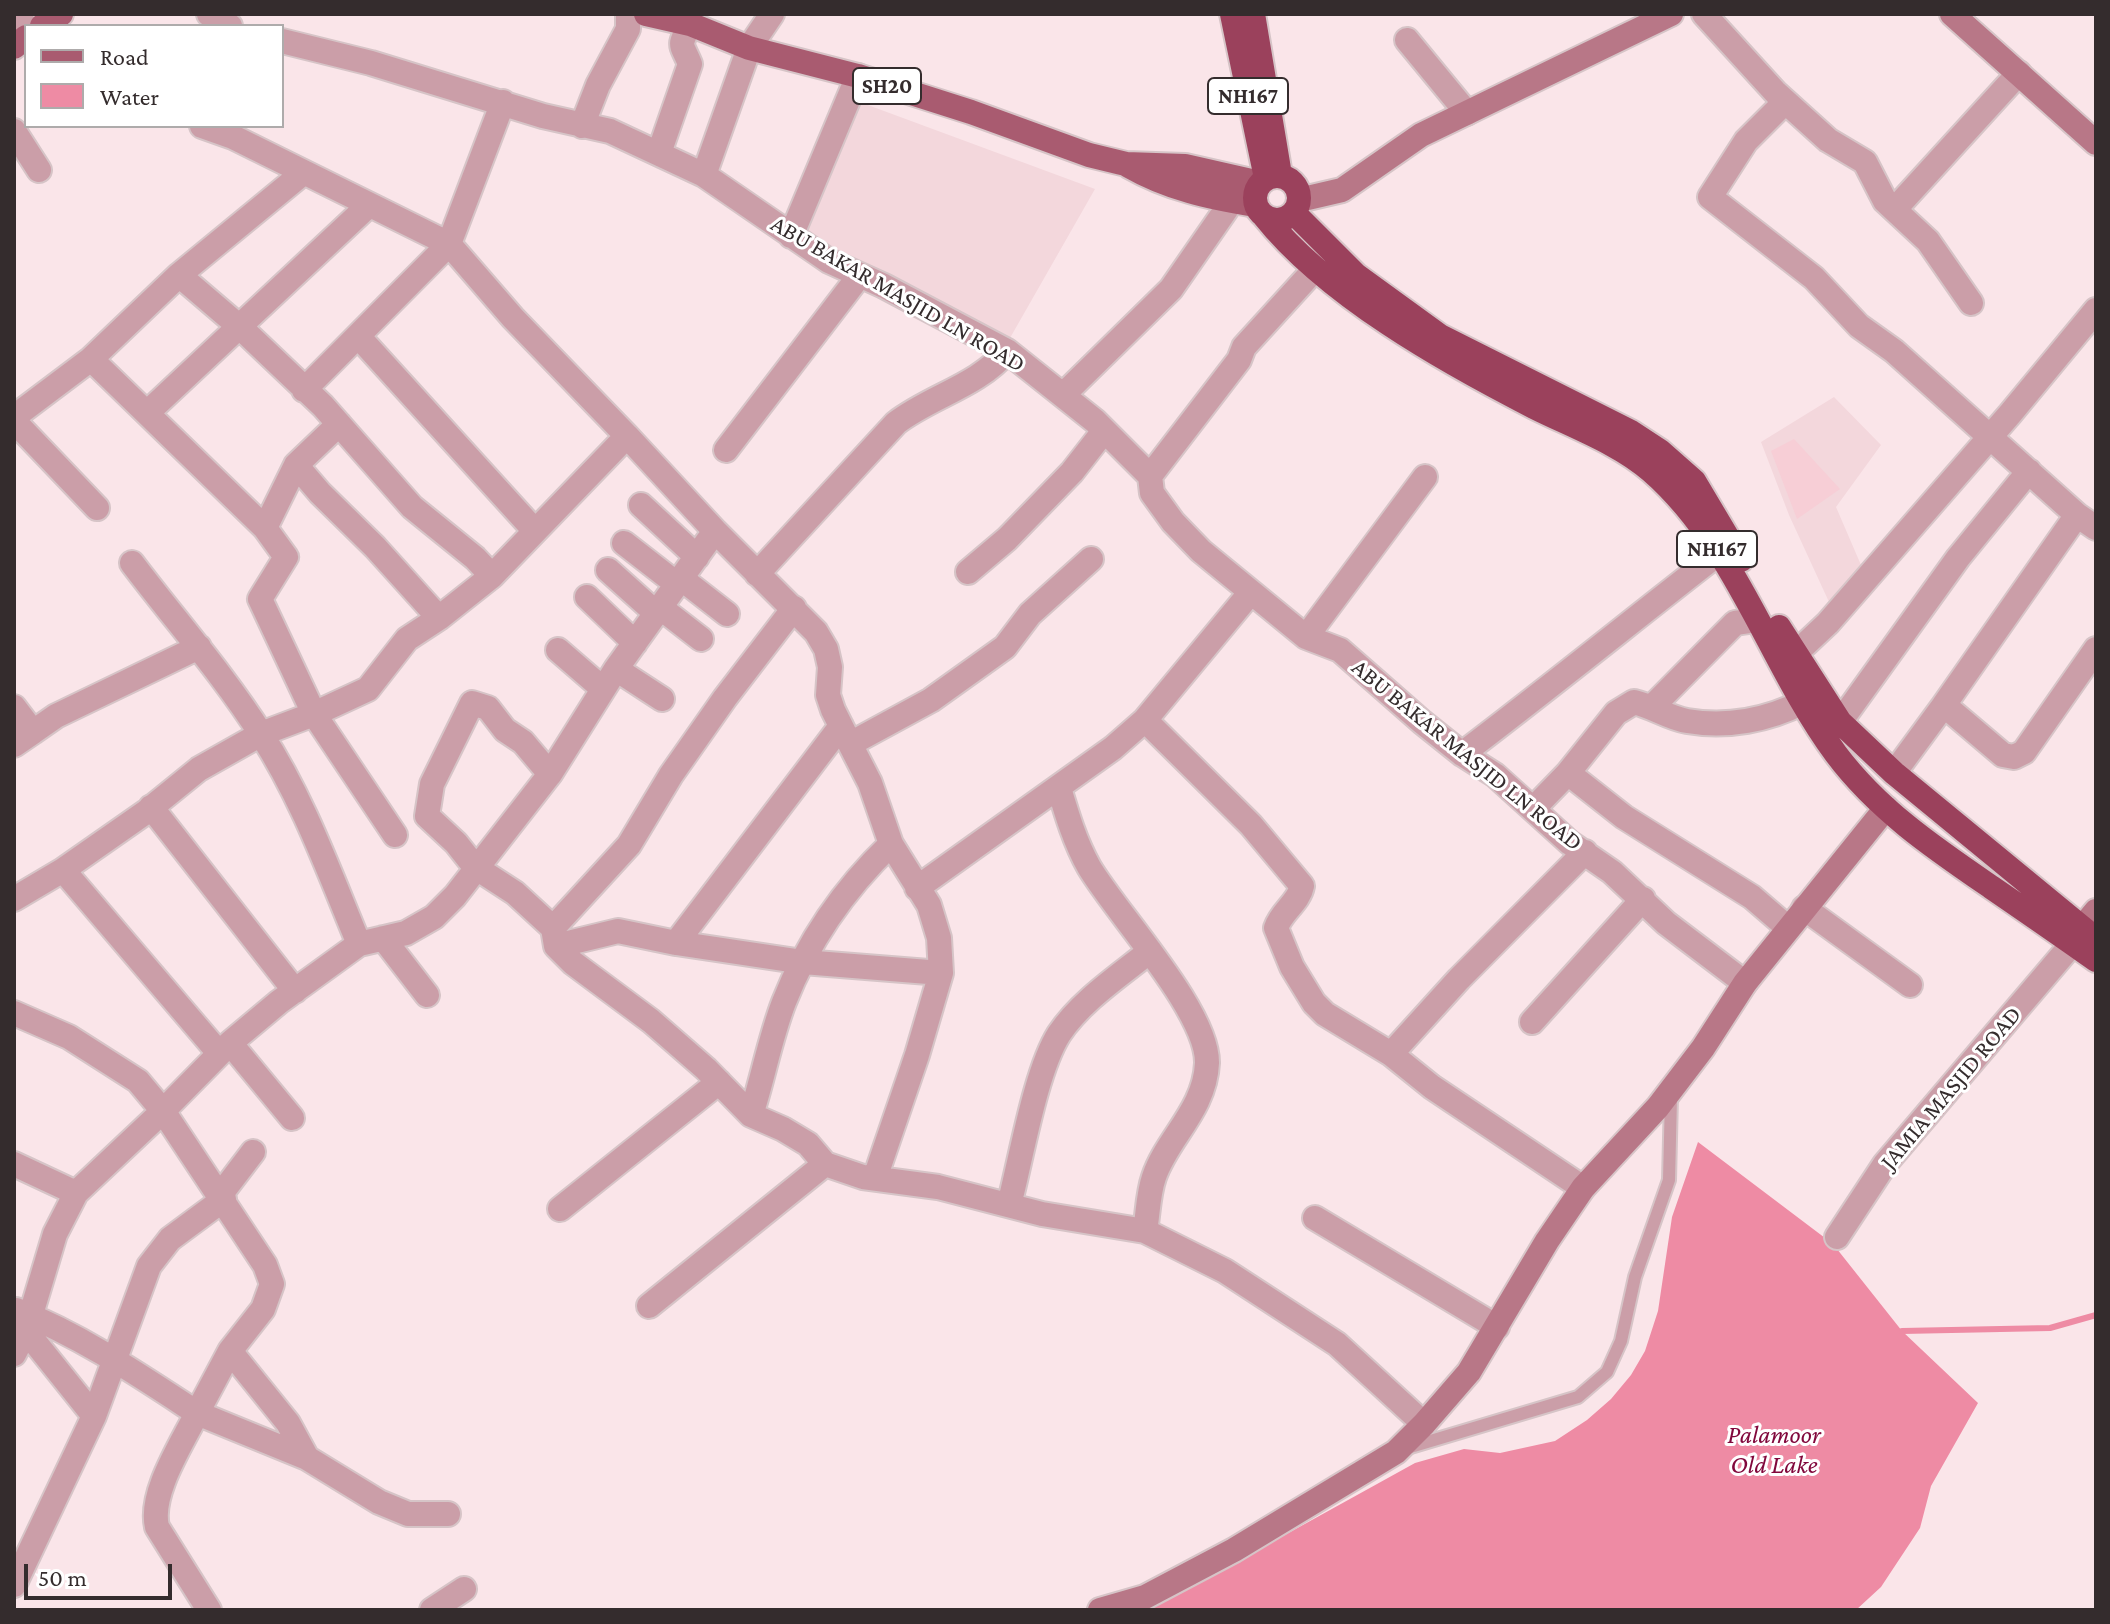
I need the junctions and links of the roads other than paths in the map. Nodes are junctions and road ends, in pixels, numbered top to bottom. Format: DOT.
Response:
graph roads {
  1 [pos="209,14"];
  2 [pos="628,14"];
  3 [pos="772,14"];
  4 [pos="1232,14"];
  5 [pos="1253,14"];
  6 [pos="1671,14"];
  7 [pos="1704,14"];
  8 [pos="1952,14"];
  9 [pos="655,15"];
  10 [pos="226,24"];
  11 [pos="690,24"];
  12 [pos="1407,40"];
  13 [pos="284,42"];
  14 [pos="749,48"];
  15 [pos="2019,73"];
  16 [pos="858,76"];
  17 [pos="503,102"];
  18 [pos="1785,102"];
  19 [pos="1467,113"];
  20 [pos="582,126"];
  21 [pos="208,128"];
  22 [pos="14,131"];
  23 [pos="2096,143"];
  24 [pos="659,153"];
  25 [pos="39,170"];
  26 [pos="303,173"];
  27 [pos="704,175"];
  28 [pos="1259,193"];
  29 [pos="369,205"];
  30 [pos="1297,206"];
  31 [pos="1895,209"];
  32 [pos="791,236"];
  33 [pos="449,244"];
  34 [pos="1315,269"];
  35 [pos="179,275"];
  36 [pos="860,275"];
  37 [pos="1971,303"];
  38 [pos="2096,310"];
  39 [pos="241,328"];
  40 [pos="358,336"];
  41 [pos="1007,351"];
  42 [pos="91,359"];
  43 [pos="304,390"];
  44 [pos="1064,394"];
  45 [pos="147,413"];
  46 [pos="14,419"];
  47 [pos="339,424"];
  48 [pos="1104,431"];
  49 [pos="627,436"];
  50 [pos="1991,436"];
  51 [pos="726,450"];
  52 [pos="296,465"];
  53 [pos="2029,471"];
  54 [pos="1150,476"];
  55 [pos="1425,477"];
  56 [pos="641,505"];
  57 [pos="97,508"];
  58 [pos="2087,522"];
  59 [pos="265,528"];
  60 [pos="535,531"];
  61 [pos="715,531"];
  62 [pos="624,543"];
  63 [pos="1719,553"];
  64 [pos="697,557"];
  65 [pos="1091,559"];
  66 [pos="132,563"];
  67 [pos="608,570"];
  68 [pos="968,572"];
  69 [pos="757,574"];
  70 [pos="492,576"];
  71 [pos="680,582"];
  72 [pos="1251,592"];
  73 [pos="587,597"];
  74 [pos="794,608"];
  75 [pos="659,611"];
  76 [pos="727,614"];
  77 [pos="439,618"];
  78 [pos="1756,620"];
  79 [pos="1306,637"];
  80 [pos="701,639"];
  81 [pos="635,643"];
  82 [pos="199,647"];
  83 [pos="2096,649"];
  84 [pos="558,650"];
  85 [pos="1795,654"];
  86 [pos="610,679"];
  87 [pos="662,699"];
  88 [pos="1803,702"];
  89 [pos="1944,705"];
  90 [pos="1653,706"];
  91 [pos="14,707"];
  92 [pos="314,714"];
  93 [pos="1145,720"];
  94 [pos="1840,722"];
  95 [pos="261,734"];
  96 [pos="846,735"];
  97 [pos="24,739"];
  98 [pos="1462,754"];
  99 [pos="1568,773"];
  100 [pos="550,774"];
  101 [pos="1900,778"];
  102 [pos="1059,788"];
  103 [pos="151,807"];
  104 [pos="1534,808"];
  105 [pos="1886,808"];
  106 [pos="395,835"];
  107 [pos="891,844"];
  108 [pos="1585,852"];
  109 [pos="475,867"];
  110 [pos="63,870"];
  111 [pos="917,888"];
  112 [pos="14,899"];
  113 [pos="1643,899"];
  114 [pos="1804,908"];
  115 [pos="1788,928"];
  116 [pos="2086,931"];
  117 [pos="554,937"];
  118 [pos="383,938"];
  119 [pos="676,943"];
  120 [pos="359,944"];
  121 [pos="1150,951"];
  122 [pos="2096,960"];
  123 [pos="803,962"];
  124 [pos="941,973"];
  125 [pos="1745,983"];
  126 [pos="1910,985"];
  127 [pos="295,991"];
  128 [pos="427,995"];
  129 [pos="14,1013"];
  130 [pos="1532,1022"];
  131 [pos="224,1048"];
  132 [pos="1391,1054"];
  133 [pos="719,1082"];
  134 [pos="1671,1090"];
  135 [pos="163,1111"];
  136 [pos="751,1115"];
  137 [pos="292,1118"];
  138 [pos="253,1152"];
  139 [pos="14,1164"];
  140 [pos="825,1164"];
  141 [pos="875,1178"];
  142 [pos="1583,1188"];
  143 [pos="76,1193"];
  144 [pos="222,1197"];
  145 [pos="1009,1205"];
  146 [pos="560,1209"];
  147 [pos="1315,1218"];
  148 [pos="1145,1231"];
  149 [pos="1837,1237"];
  150 [pos="649,1306"];
  151 [pos="23,1318"];
  152 [pos="1497,1327"];
  153 [pos="230,1351"];
  154 [pos="14,1354"];
  155 [pos="114,1359"];
  156 [pos="197,1413"];
  157 [pos="94,1416"];
  158 [pos="1424,1424"];
  159 [pos="1396,1452"];
  160 [pos="307,1458"];
  161 [pos="448,1514"];
  162 [pos="14,1585"];
  163 [pos="464,1589"];
  164 [pos="209,1610"];
  165 [pos="432,1610"];
  166 [pos="1100,1610"];
  1 -- 10 [label="street"];
  2 -- 20 [label="street"];
  3 -- 14 [label="street"];
  4 -- 28 [label="highway, NH167"];
  5 -- 28 [label="highway, NH167"];
  6 -- 19 [label="street"];
  7 -- 18 [label="street"];
  8 -- 15 [label="street"];
  9 -- 11 [label="main road, SH20"];
  11 -- 14 [label="main road, SH20"];
  11 -- 24 [label="street"];
  12 -- 19 [label="street"];
  13 -- 17 [label="street, ABU BAKAR MASJID LN ROAD"];
  14 -- 16 [label="main road, SH20"];
  14 -- 27 [label="street"];
  15 -- 23 [label="street"];
  15 -- 31 [label="street"];
  16 -- 28 [label="main road, SH20"];
  16 -- 32 [label="street"];
  17 -- 20 [label="street, ABU BAKAR MASJID LN ROAD"];
  17 -- 33 [label="street"];
  18 -- 31 [label="street"];
  18 -- 50 [label="street"];
  19 -- 30 [label="street"];
  20 -- 24 [label="street, ABU BAKAR MASJID LN ROAD"];
  21 -- 26 [label="street"];
  22 -- 25 [label="street"];
  24 -- 27 [label="street, ABU BAKAR MASJID LN ROAD"];
  26 -- 29 [label="street"];
  26 -- 35 [label="street"];
  27 -- 32 [label="street, ABU BAKAR MASJID LN ROAD"];
  28 -- 30 [label="highway"];
  28 -- 30 [label="highway, NH167"];
  28 -- 34 [label="highway, NH167"];
  28 -- 44 [label="street"];
  29 -- 33 [label="street"];
  29 -- 39 [label="street"];
  30 -- 85 [label="highway, NH167"];
  31 -- 37 [label="street"];
  32 -- 36 [label="street, ABU BAKAR MASJID LN ROAD"];
  33 -- 40 [label="street"];
  33 -- 49 [label="street"];
  34 -- 54 [label="street"];
  34 -- 63 [label="highway, NH167"];
  35 -- 39 [label="street"];
  35 -- 42 [label="street"];
  36 -- 41 [label="street, ABU BAKAR MASJID LN ROAD"];
  36 -- 51 [label="street"];
  38 -- 50 [label="street"];
  39 -- 43 [label="street"];
  39 -- 45 [label="street"];
  40 -- 43 [label="street"];
  40 -- 60 [label="street"];
  41 -- 44 [label="street, ABU BAKAR MASJID LN ROAD"];
  41 -- 69 [label="street"];
  42 -- 45 [label="street"];
  42 -- 46 [label="street"];
  43 -- 47 [label="street"];
  44 -- 48 [label="street, ABU BAKAR MASJID LN ROAD"];
  45 -- 59 [label="street"];
  46 -- 57 [label="street"];
  47 -- 52 [label="street"];
  47 -- 70 [label="street"];
  48 -- 54 [label="street, ABU BAKAR MASJID LN ROAD"];
  48 -- 68 [label="street"];
  49 -- 60 [label="street"];
  49 -- 61 [label="street"];
  50 -- 53 [label="street"];
  50 -- 85 [label="street"];
  52 -- 59 [label="street"];
  52 -- 77 [label="street"];
  53 -- 58 [label="street"];
  53 -- 94 [label="street"];
  54 -- 72 [label="street, ABU BAKAR MASJID LN ROAD"];
  55 -- 79 [label="street"];
  56 -- 64 [label="street"];
  58 -- 89 [label="street"];
  59 -- 92 [label="street"];
  60 -- 70 [label="street"];
  61 -- 64 [label="street"];
  61 -- 69 [label="street"];
  62 -- 71 [label="street"];
  63 -- 78 [label="highway, NH167"];
  63 -- 98 [label="street"];
  64 -- 71 [label="street"];
  65 -- 96 [label="street"];
  66 -- 82 [label="street"];
  67 -- 75 [label="street"];
  69 -- 74 [label="street"];
  70 -- 77 [label="street"];
  71 -- 75 [label="street"];
  71 -- 76 [label="street"];
  72 -- 79 [label="street, ABU BAKAR MASJID LN ROAD"];
  72 -- 93 [label="street"];
  73 -- 81 [label="street"];
  74 -- 96 [label="street"];
  74 -- 117 [label="street"];
  75 -- 80 [label="street"];
  75 -- 81 [label="street"];
  77 -- 92 [label="street"];
  78 -- 88 [label="highway, NH167"];
  78 -- 90 [label="street"];
  79 -- 98 [label="street, ABU BAKAR MASJID LN ROAD"];
  81 -- 86 [label="street"];
  82 -- 95 [label="street"];
  82 -- 97 [label="street"];
  83 -- 89 [label="street"];
  84 -- 86 [label="street"];
  85 -- 94 [label="highway, NH167"];
  86 -- 87 [label="street"];
  86 -- 100 [label="street"];
  88 -- 90 [label="street"];
  88 -- 105 [label="highway, NH167"];
  89 -- 101 [label="street"];
  90 -- 99 [label="street"];
  91 -- 97 [label="street"];
  92 -- 95 [label="street"];
  92 -- 106 [label="street"];
  93 -- 102 [label="street"];
  93 -- 132 [label="street"];
  94 -- 101 [label="highway, NH167"];
  95 -- 103 [label="street"];
  95 -- 120 [label="street"];
  96 -- 107 [label="street"];
  96 -- 119 [label="street"];
  98 -- 104 [label="street, ABU BAKAR MASJID LN ROAD"];
  99 -- 104 [label="street"];
  99 -- 115 [label="street"];
  100 -- 109 [label="street"];
  100 -- 109 [label="street"];
  101 -- 105 [label="highway"];
  101 -- 116 [label="highway, NH167"];
  102 -- 111 [label="street"];
  102 -- 121 [label="street"];
  103 -- 110 [label="street"];
  103 -- 127 [label="street"];
  104 -- 108 [label="street, ABU BAKAR MASJID LN ROAD"];
  105 -- 114 [label="street"];
  105 -- 116 [label="highway, NH167"];
  107 -- 111 [label="street"];
  107 -- 123 [label="street"];
  108 -- 113 [label="street, ABU BAKAR MASJID LN ROAD"];
  108 -- 132 [label="street"];
  109 -- 117 [label="street"];
  109 -- 118 [label="street"];
  110 -- 112 [label="street"];
  110 -- 131 [label="street"];
  111 -- 124 [label="street"];
  113 -- 125 [label="street, ABU BAKAR MASJID LN ROAD"];
  113 -- 130 [label="street"];
  114 -- 115 [label="street"];
  114 -- 126 [label="street"];
  115 -- 125 [label="street"];
  116 -- 122 [label="highway, NH167"];
  116 -- 149 [label="street, JAMIA MASJID ROAD"];
  117 -- 119 [label="street"];
  117 -- 133 [label="street"];
  118 -- 120 [label="street"];
  118 -- 128 [label="street"];
  119 -- 123 [label="street"];
  120 -- 127 [label="street"];
  121 -- 145 [label="street"];
  121 -- 148 [label="street"];
  123 -- 124 [label="street"];
  123 -- 136 [label="street"];
  124 -- 141 [label="street"];
  125 -- 134 [label="street"];
  127 -- 131 [label="street"];
  129 -- 135 [label="street"];
  131 -- 135 [label="street"];
  131 -- 137 [label="street"];
  132 -- 142 [label="street"];
  133 -- 136 [label="street"];
  133 -- 146 [label="street"];
  134 -- 142 [label="street"];
  134 -- 159 [label="lane"];
  135 -- 143 [label="street"];
  135 -- 144 [label="street"];
  136 -- 140 [label="street"];
  138 -- 144 [label="street"];
  139 -- 143 [label="street"];
  140 -- 141 [label="street"];
  140 -- 150 [label="street"];
  141 -- 145 [label="street"];
  142 -- 152 [label="street"];
  143 -- 151 [label="street"];
  144 -- 153 [label="street"];
  144 -- 155 [label="street"];
  145 -- 148 [label="street"];
  147 -- 152 [label="street"];
  148 -- 158 [label="street"];
  151 -- 154 [label="street"];
  151 -- 155 [label="street"];
  151 -- 157 [label="street"];
  152 -- 158 [label="street"];
  153 -- 156 [label="street"];
  153 -- 160 [label="street"];
  155 -- 156 [label="street"];
  155 -- 157 [label="street"];
  156 -- 160 [label="street"];
  156 -- 164 [label="street"];
  157 -- 162 [label="street"];
  158 -- 159 [label="street"];
  159 -- 166 [label="street"];
  160 -- 161 [label="street"];
  163 -- 165 [label="street"];
}
